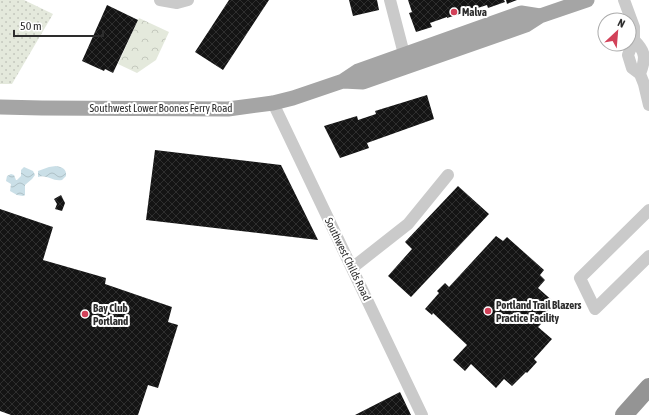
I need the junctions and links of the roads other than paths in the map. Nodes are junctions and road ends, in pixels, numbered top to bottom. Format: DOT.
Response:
graph roads {
  1 [pos="160,0"];
  2 [pos="188,0"];
  3 [pos="390,0"];
  4 [pos="587,0"];
  5 [pos="624,0"];
  6 [pos="540,16"];
  7 [pos="404,54"];
  8 [pos="344,81"];
  9 [pos="273,103"];
  10 [pos="649,105"];
  11 [pos="0,107"];
  12 [pos="448,175"];
  13 [pos="649,210"];
  14 [pos="649,256"];
  15 [pos="352,268"];
  16 [pos="649,387"];
  17 [pos="422,415"];
  18 [pos="624,415"];
  1 -- 2 [label="street"];
  3 -- 7 [label="street"];
  4 -- 6 [label="main road, Southwest Lower Boones Ferry Road"];
  5 -- 10 [label="street"];
  6 -- 7 [label="main road, Southwest Lower Boones Ferry Road"];
  6 -- 8 [label="main road, Southwest Lower Boones Ferry Road"];
  7 -- 8 [label="main road, Southwest Lower Boones Ferry Road"];
  8 -- 9 [label="main road, Southwest Lower Boones Ferry Road"];
  9 -- 11 [label="main road, Southwest Lower Boones Ferry Road"];
  9 -- 15 [label="street, Southwest Childs Road"];
  12 -- 15 [label="street"];
  13 -- 14 [label="street"];
  15 -- 17 [label="street, Southwest Childs Road"];
  16 -- 18 [label="highway"];
}
